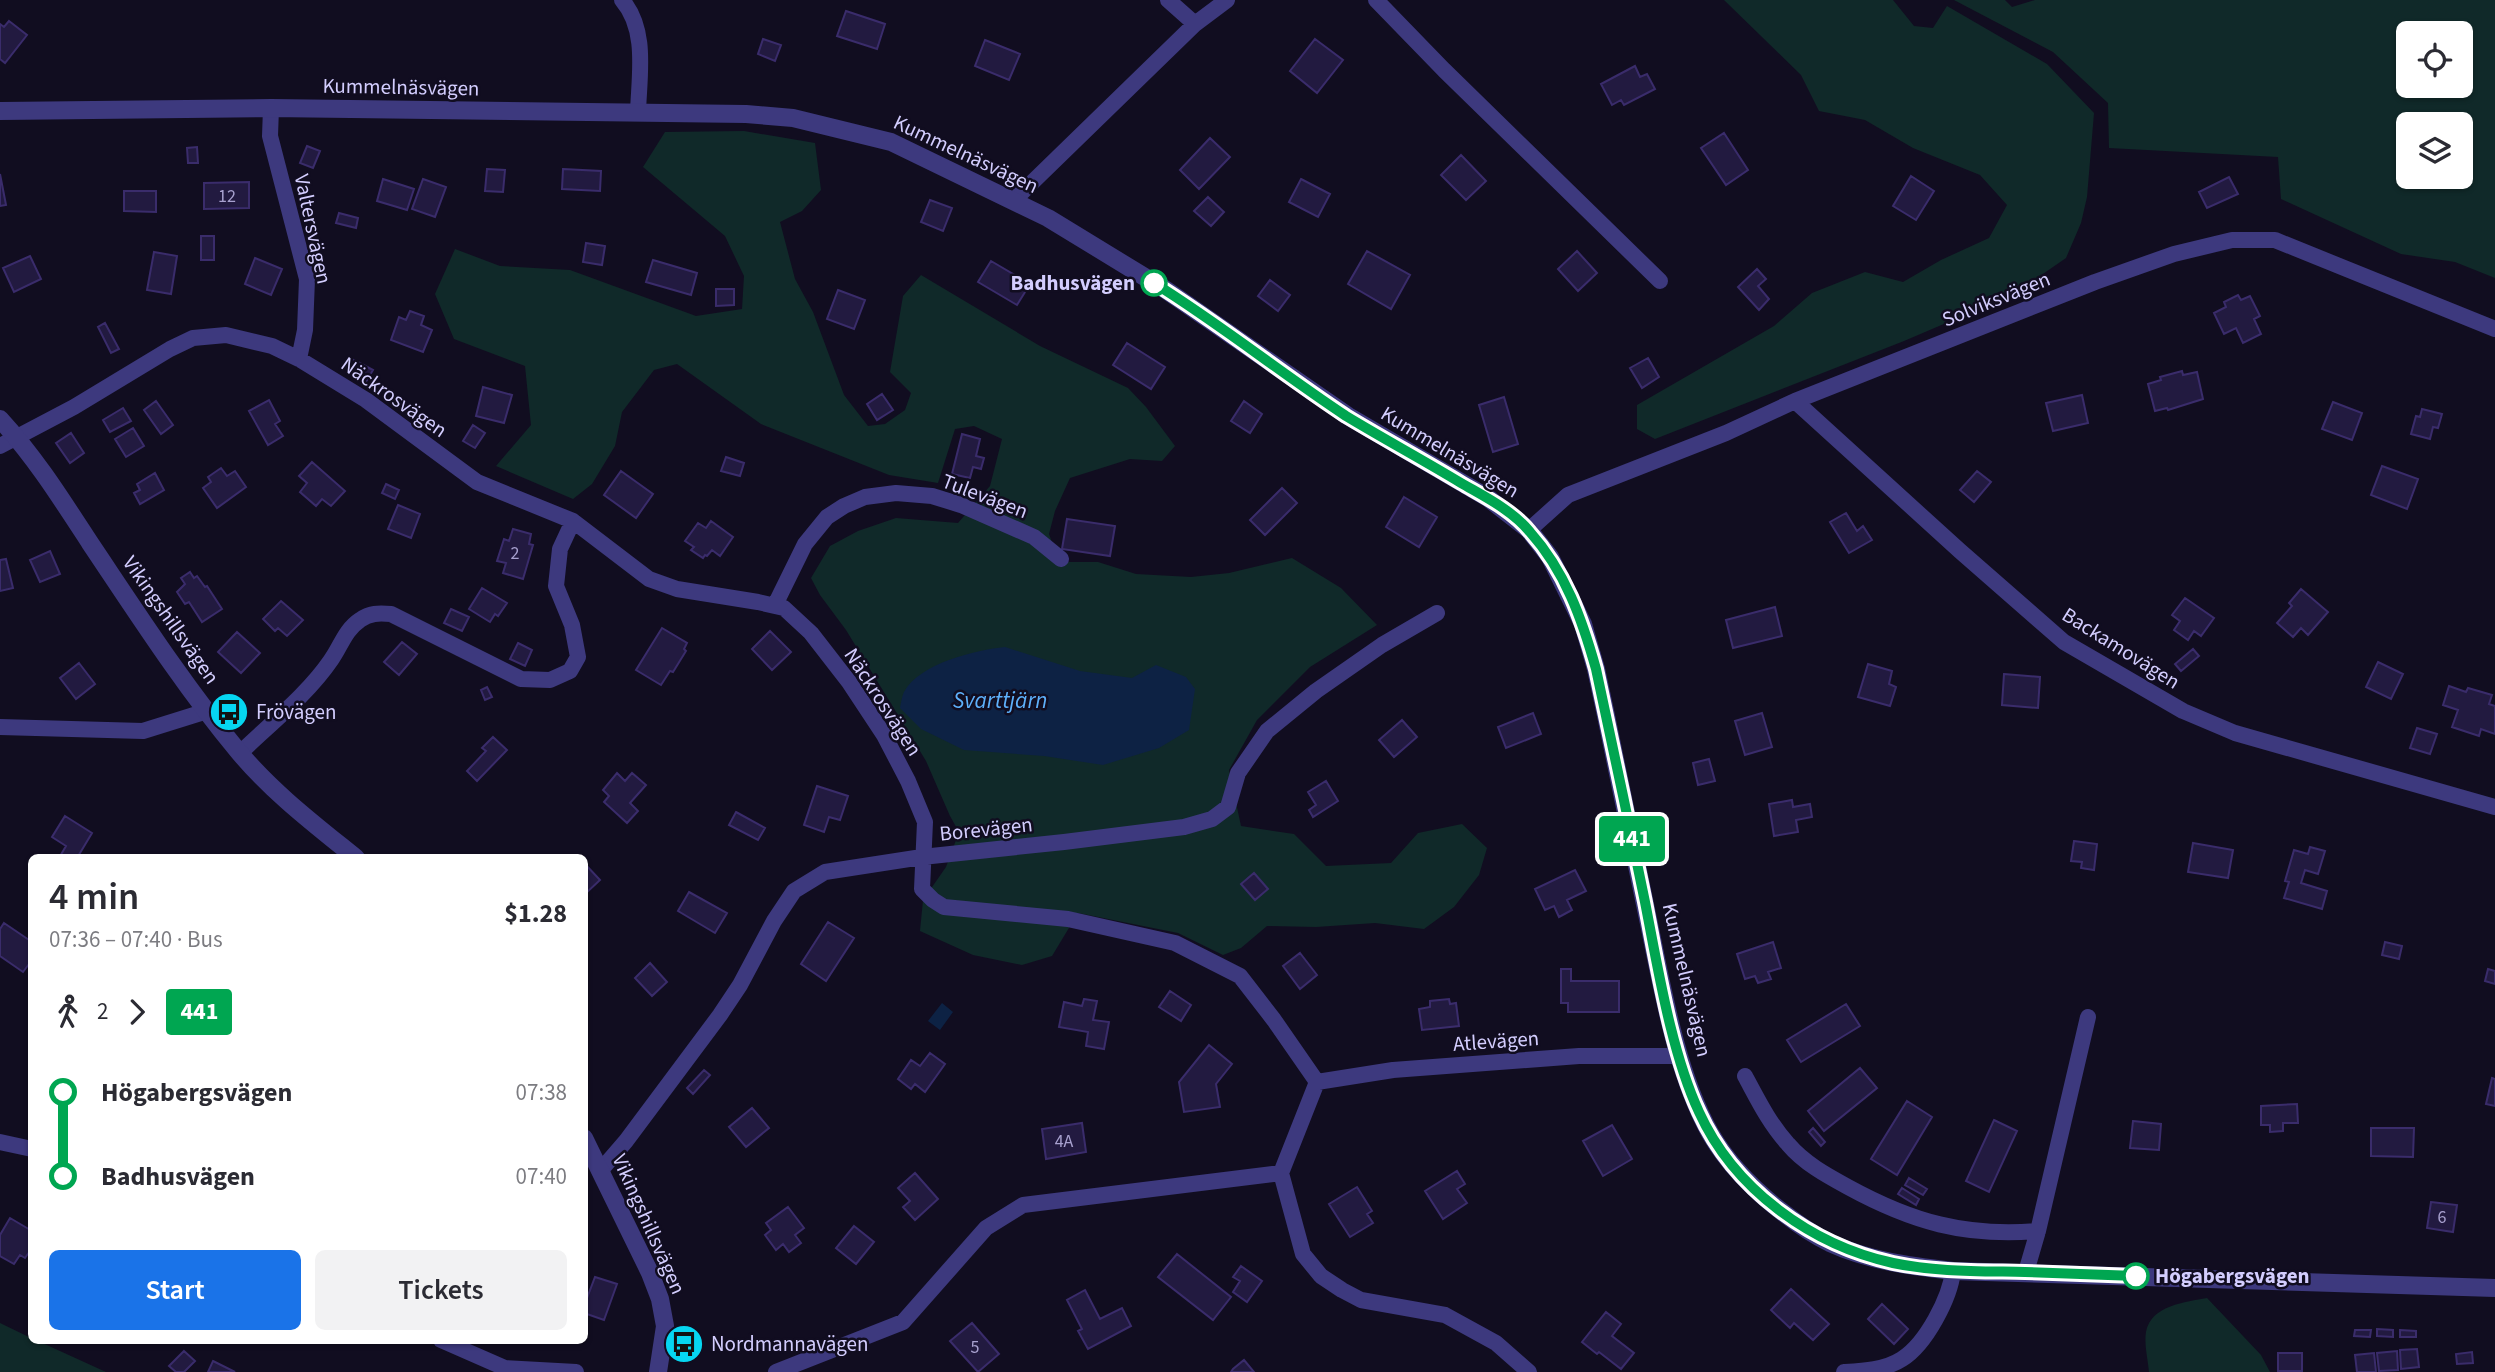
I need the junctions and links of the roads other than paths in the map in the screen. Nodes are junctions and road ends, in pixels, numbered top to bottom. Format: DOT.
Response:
graph roads {
  1 [pos="622,0"];
  2 [pos="1168,0"];
  3 [pos="1227,0"];
  4 [pos="1376,0"];
  5 [pos="1195,24"];
  6 [pos="271,108"];
  7 [pos="0,111"];
  8 [pos="638,113"];
  9 [pos="1014,200"];
  10 [pos="1660,281"];
  11 [pos="2495,329"];
  12 [pos="299,359"];
  13 [pos="1795,401"];
  14 [pos="0,419"];
  15 [pos="17,437"];
  16 [pos="0,446"];
  17 [pos="573,521"];
  18 [pos="1529,530"];
  19 [pos="1061,559"];
  20 [pos="775,605"];
  21 [pos="1437,613"];
  22 [pos="207,711"];
  23 [pos="0,727"];
  24 [pos="240,753"];
  25 [pos="2495,807"];
  26 [pos="351,854"];
  27 [pos="922,857"];
  28 [pos="2088,1017"];
  29 [pos="1679,1056"];
  30 [pos="1745,1076"];
  31 [pos="1317,1082"];
  32 [pos="0,1142"];
  33 [pos="588,1146"];
  34 [pos="28,1148"];
  35 [pos="601,1170"];
  36 [pos="1281,1173"];
  37 [pos="2038,1231"];
  38 [pos="1954,1271"];
  39 [pos="2026,1272"];
  40 [pos="2495,1288"];
  41 [pos="450,1344"];
  42 [pos="576,1372"];
  43 [pos="658,1372"];
  44 [pos="776,1372"];
  45 [pos="1529,1372"];
  46 [pos="1844,1372"];
  1 -- 8 [label="street"];
  2 -- 5 [label="street"];
  3 -- 5 [label="street"];
  4 -- 10 [label="street"];
  5 -- 9 [label="street"];
  6 -- 7 [label="street, Kummelnäsvägen"];
  6 -- 8 [label="street, Kummelnäsvägen"];
  6 -- 12 [label="street, Valtersvägen"];
  8 -- 9 [label="street, Kummelnäsvägen"];
  9 -- 18 [label="street, Kummelnäsvägen"];
  11 -- 13 [label="street, Solviksvägen"];
  12 -- 15 [label="street, Näckrosvägen"];
  12 -- 17 [label="street, Näckrosvägen"];
  13 -- 18 [label="street, Solviksvägen"];
  13 -- 25 [label="street, Backamovägen"];
  14 -- 15 [label="street, Vikingshillsvägen"];
  15 -- 16 [label="street, Näckrosvägen"];
  15 -- 22 [label="street, Vikingshillsvägen"];
  17 -- 20 [label="street, Näckrosvägen"];
  17 -- 24 [label="street"];
  18 -- 29 [label="street, Kummelnäsvägen"];
  19 -- 20 [label="street, Tulevägen"];
  20 -- 27 [label="street, Näckrosvägen"];
  21 -- 27 [label="street, Borevägen"];
  22 -- 23 [label="street"];
  22 -- 24 [label="street, Vikingshillsvägen"];
  24 -- 26 [label="street, Vikingshillsvägen"];
  27 -- 31 [label="street, Näckrosvägen"];
  27 -- 35 [label="street, Borevägen"];
  28 -- 37 [label="street"];
  29 -- 31 [label="street, Atlevägen"];
  29 -- 38 [label="street, Kummelnäsvägen"];
  30 -- 37 [label="street"];
  31 -- 36 [label="street"];
  32 -- 34 [label="street"];
  33 -- 35 [label="street, Vikingshillsvägen"];
  35 -- 43 [label="street, Vikingshillsvägen"];
  36 -- 44 [label="street"];
  36 -- 45 [label="street"];
  37 -- 39 [label="street"];
  38 -- 39 [label="street, Kummelnäsvägen"];
  38 -- 46 [label="street"];
  39 -- 40 [label="street, Kummelnäsvägen"];
  41 -- 42 [label="street"];
}
